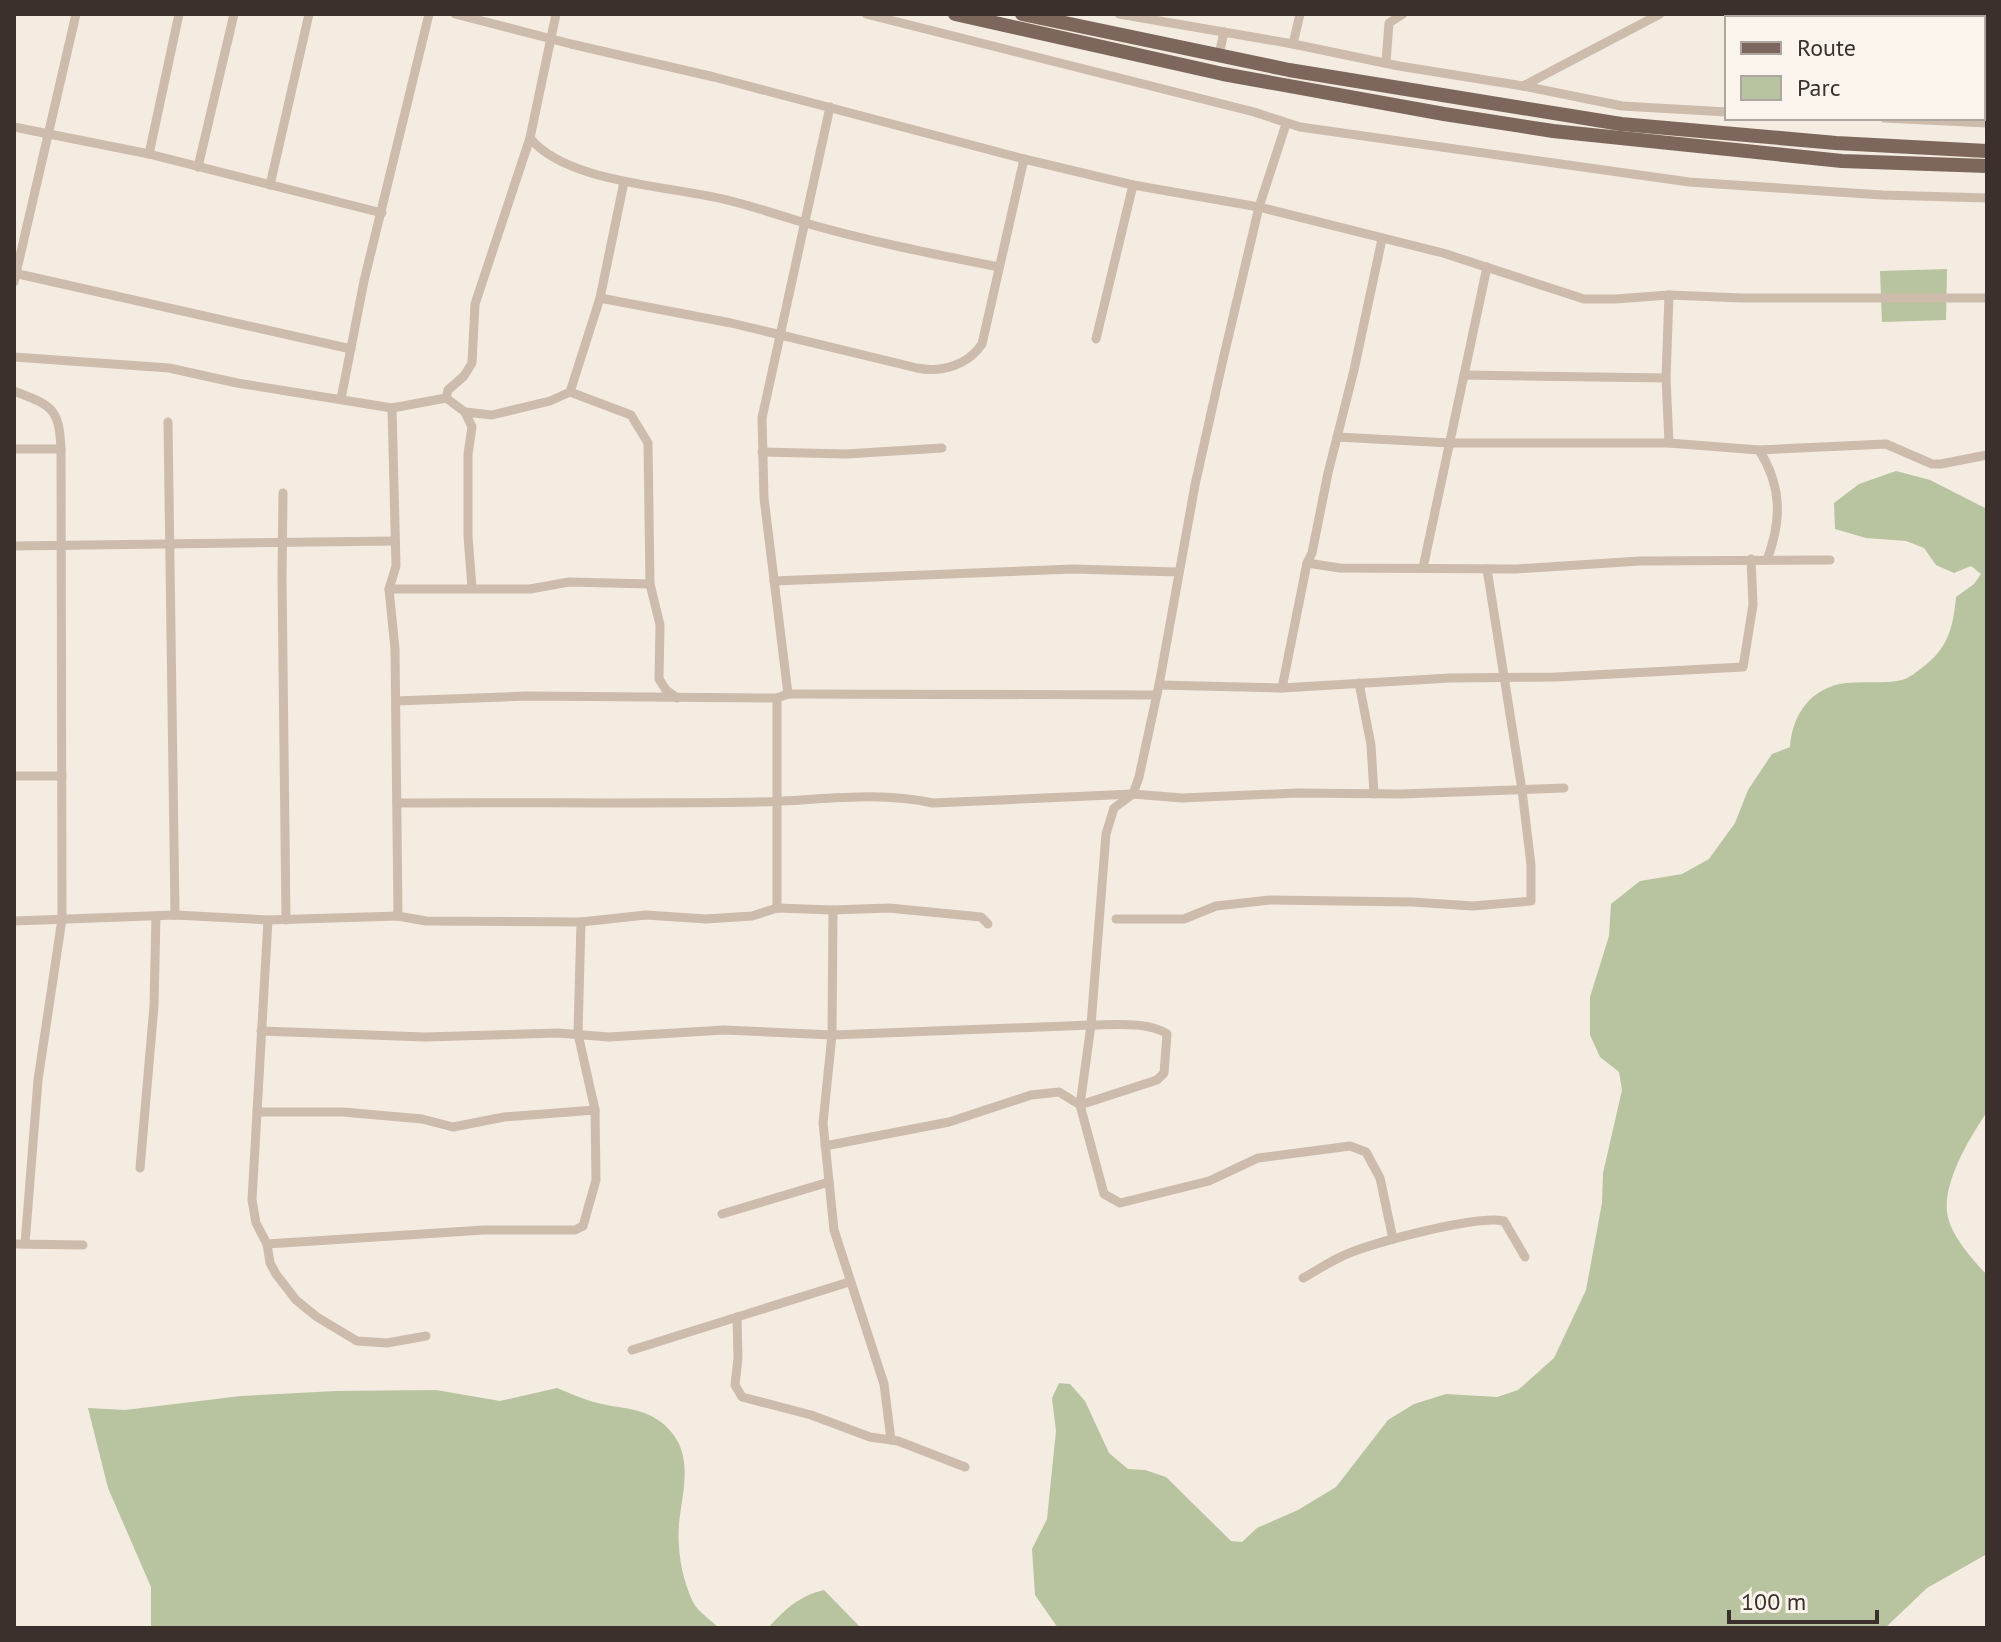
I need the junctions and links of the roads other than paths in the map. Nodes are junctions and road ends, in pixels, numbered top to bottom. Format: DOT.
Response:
graph roads {
  1 [pos="76,14"];
  2 [pos="179,14"];
  3 [pos="234,14"];
  4 [pos="309,14"];
  5 [pos="429,14"];
  6 [pos="455,14"];
  7 [pos="556,14"];
  8 [pos="866,14"];
  9 [pos="955,14"];
  10 [pos="1022,14"];
  11 [pos="1119,14"];
  12 [pos="1300,14"];
  13 [pos="1403,14"];
  14 [pos="1660,14"];
  15 [pos="1224,32"];
  16 [pos="550,39"];
  17 [pos="1293,44"];
  18 [pos="1219,55"];
  19 [pos="1386,62"];
  20 [pos="1523,86"];
  21 [pos="830,107"];
  22 [pos="1725,112"];
  23 [pos="1925,120"];
  24 [pos="1987,123"];
  25 [pos="1286,124"];
  26 [pos="14,127"];
  27 [pos="50,136"];
  28 [pos="530,138"];
  29 [pos="1987,151"];
  30 [pos="149,154"];
  31 [pos="1024,159"];
  32 [pos="1987,166"];
  33 [pos="198,167"];
  34 [pos="624,182"];
  35 [pos="270,185"];
  36 [pos="1133,185"];
  37 [pos="1987,198"];
  38 [pos="1259,207"];
  39 [pos="382,213"];
  40 [pos="803,223"];
  41 [pos="1382,239"];
  42 [pos="999,267"];
  43 [pos="1487,267"];
  44 [pos="15,277"];
  45 [pos="1669,295"];
  46 [pos="600,298"];
  47 [pos="1987,298"];
  48 [pos="779,336"];
  49 [pos="1096,339"];
  50 [pos="351,349"];
  51 [pos="14,357"];
  52 [pos="1464,375"];
  53 [pos="1666,378"];
  54 [pos="14,391"];
  55 [pos="570,392"];
  56 [pos="446,398"];
  57 [pos="341,399"];
  58 [pos="392,408"];
  59 [pos="465,412"];
  60 [pos="168,422"];
  61 [pos="1337,437"];
  62 [pos="1450,443"];
  63 [pos="1669,443"];
  64 [pos="942,448"];
  65 [pos="14,449"];
  66 [pos="61,449"];
  67 [pos="1759,450"];
  68 [pos="762,452"];
  69 [pos="1987,455"];
  70 [pos="283,493"];
  71 [pos="394,541"];
  72 [pos="282,544"];
  73 [pos="61,545"];
  74 [pos="171,545"];
  75 [pos="14,546"];
  76 [pos="1751,559"];
  77 [pos="1767,560"];
  78 [pos="1830,560"];
  79 [pos="1307,563"];
  80 [pos="1423,568"];
  81 [pos="1487,569"];
  82 [pos="1178,572"];
  83 [pos="774,581"];
  84 [pos="650,584"];
  85 [pos="472,588"];
  86 [pos="389,589"];
  87 [pos="1504,679"];
  88 [pos="1359,683"];
  89 [pos="1282,688"];
  90 [pos="1158,690"];
  91 [pos="788,694"];
  92 [pos="677,698"];
  93 [pos="777,698"];
  94 [pos="396,701"];
  95 [pos="14,776"];
  96 [pos="62,776"];
  97 [pos="1564,788"];
  98 [pos="1522,790"];
  99 [pos="1133,794"];
  100 [pos="1374,794"];
  101 [pos="777,801"];
  102 [pos="397,803"];
  103 [pos="777,908"];
  104 [pos="833,910"];
  105 [pos="175,915"];
  106 [pos="156,916"];
  107 [pos="398,916"];
  108 [pos="62,919"];
  109 [pos="1116,919"];
  110 [pos="268,920"];
  111 [pos="286,920"];
  112 [pos="14,921"];
  113 [pos="581,922"];
  114 [pos="988,924"];
  115 [pos="1091,1025"];
  116 [pos="261,1031"];
  117 [pos="578,1034"];
  118 [pos="832,1035"];
  119 [pos="1080,1105"];
  120 [pos="595,1110"];
  121 [pos="257,1112"];
  122 [pos="825,1146"];
  123 [pos="140,1168"];
  124 [pos="829,1182"];
  125 [pos="722,1214"];
  126 [pos="1393,1239"];
  127 [pos="19,1244"];
  128 [pos="267,1244"];
  129 [pos="83,1245"];
  130 [pos="1525,1257"];
  131 [pos="1303,1278"];
  132 [pos="849,1282"];
  133 [pos="737,1317"];
  134 [pos="426,1336"];
  135 [pos="632,1350"];
  136 [pos="891,1440"];
  137 [pos="965,1467"];
  1 -- 27 [label="street"];
  2 -- 30 [label="street"];
  3 -- 33 [label="street"];
  4 -- 35 [label="street"];
  5 -- 39 [label="street"];
  6 -- 16 [label="street"];
  7 -- 16 [label="street"];
  8 -- 25 [label="street"];
  9 -- 32 [label="main road"];
  10 -- 18 [label="main road"];
  11 -- 15 [label="street"];
  12 -- 17 [label="street"];
  13 -- 19 [label="street"];
  14 -- 20 [label="street"];
  15 -- 17 [label="street"];
  15 -- 18 [label="street"];
  16 -- 21 [label="street"];
  16 -- 28 [label="street"];
  17 -- 19 [label="street"];
  18 -- 29 [label="main road"];
  19 -- 20 [label="street"];
  20 -- 22 [label="street"];
  21 -- 31 [label="street"];
  21 -- 40 [label="street"];
  23 -- 24 [label="street"];
  25 -- 37 [label="street"];
  25 -- 38 [label="street"];
  26 -- 27 [label="street"];
  27 -- 30 [label="street"];
  27 -- 44 [label="street"];
  28 -- 34 [label="street"];
  28 -- 56 [label="street"];
  30 -- 33 [label="street"];
  31 -- 36 [label="street"];
  31 -- 42 [label="street"];
  33 -- 35 [label="street"];
  34 -- 40 [label="street"];
  34 -- 46 [label="street"];
  35 -- 39 [label="street"];
  36 -- 38 [label="street"];
  36 -- 49 [label="street"];
  38 -- 41 [label="street"];
  38 -- 82 [label="street"];
  39 -- 50 [label="street"];
  40 -- 42 [label="street"];
  40 -- 48 [label="street"];
  41 -- 43 [label="street"];
  41 -- 61 [label="street"];
  42 -- 48 [label="street"];
  43 -- 45 [label="street"];
  43 -- 52 [label="street"];
  44 -- 50 [label="street"];
  45 -- 47 [label="street"];
  45 -- 53 [label="street"];
  46 -- 48 [label="street"];
  46 -- 55 [label="street"];
  48 -- 68 [label="street"];
  50 -- 57 [label="street"];
  51 -- 57 [label="street"];
  52 -- 53 [label="street"];
  52 -- 62 [label="street"];
  53 -- 63 [label="street"];
  54 -- 66 [label="street"];
  55 -- 59 [label="street"];
  55 -- 84 [label="street"];
  56 -- 58 [label="street"];
  56 -- 59 [label="street"];
  57 -- 58 [label="street"];
  58 -- 71 [label="street"];
  59 -- 85 [label="street"];
  60 -- 74 [label="street"];
  61 -- 62 [label="street"];
  61 -- 79 [label="street"];
  62 -- 63 [label="street"];
  62 -- 80 [label="street"];
  63 -- 67 [label="street"];
  64 -- 68 [label="street"];
  65 -- 66 [label="street"];
  66 -- 73 [label="street"];
  67 -- 69 [label="street"];
  67 -- 77 [label="street"];
  68 -- 83 [label="street"];
  70 -- 72 [label="street"];
  71 -- 72 [label="street"];
  71 -- 86 [label="street"];
  72 -- 74 [label="street"];
  72 -- 111 [label="street"];
  73 -- 74 [label="street"];
  73 -- 75 [label="street"];
  73 -- 96 [label="street"];
  74 -- 105 [label="street"];
  76 -- 77 [label="street"];
  76 -- 81 [label="street"];
  76 -- 87 [label="street"];
  77 -- 78 [label="street"];
  79 -- 80 [label="street"];
  79 -- 89 [label="street"];
  80 -- 81 [label="street"];
  81 -- 87 [label="street"];
  82 -- 83 [label="street"];
  82 -- 90 [label="street"];
  83 -- 91 [label="street"];
  84 -- 85 [label="street"];
  84 -- 92 [label="street"];
  85 -- 86 [label="street"];
  86 -- 94 [label="street"];
  87 -- 88 [label="street"];
  87 -- 98 [label="street"];
  88 -- 89 [label="street"];
  88 -- 100 [label="street"];
  89 -- 90 [label="street"];
  90 -- 91 [label="street"];
  90 -- 99 [label="street"];
  91 -- 93 [label="street"];
  92 -- 93 [label="street"];
  92 -- 94 [label="street"];
  93 -- 101 [label="street"];
  94 -- 102 [label="street"];
  95 -- 96 [label="street"];
  96 -- 108 [label="street"];
  97 -- 98 [label="street"];
  98 -- 100 [label="street"];
  98 -- 109 [label="street"];
  99 -- 100 [label="street"];
  99 -- 101 [label="street"];
  99 -- 115 [label="street"];
  101 -- 102 [label="street"];
  101 -- 103 [label="street"];
  102 -- 107 [label="street"];
  103 -- 104 [label="street"];
  103 -- 113 [label="street"];
  104 -- 114 [label="street"];
  104 -- 118 [label="street"];
  105 -- 106 [label="street"];
  105 -- 110 [label="street"];
  106 -- 108 [label="street"];
  106 -- 123 [label="street"];
  107 -- 111 [label="street"];
  107 -- 113 [label="street"];
  108 -- 112 [label="street"];
  108 -- 127 [label="street"];
  110 -- 111 [label="street"];
  110 -- 116 [label="street"];
  113 -- 117 [label="street"];
  115 -- 118 [label="street"];
  115 -- 119 [label="street"];
  115 -- 119 [label="street"];
  116 -- 117 [label="street"];
  116 -- 121 [label="street"];
  117 -- 118 [label="street"];
  117 -- 120 [label="street"];
  118 -- 122 [label="street"];
  119 -- 122 [label="street"];
  119 -- 126 [label="street"];
  120 -- 121 [label="street"];
  120 -- 128 [label="street"];
  121 -- 128 [label="street"];
  122 -- 124 [label="street"];
  124 -- 125 [label="street"];
  124 -- 132 [label="street"];
  126 -- 130 [label="street"];
  126 -- 131 [label="street"];
  127 -- 129 [label="street"];
  128 -- 134 [label="street"];
  132 -- 133 [label="street"];
  132 -- 136 [label="street"];
  133 -- 135 [label="street"];
  133 -- 136 [label="street"];
  136 -- 137 [label="street"];
}
